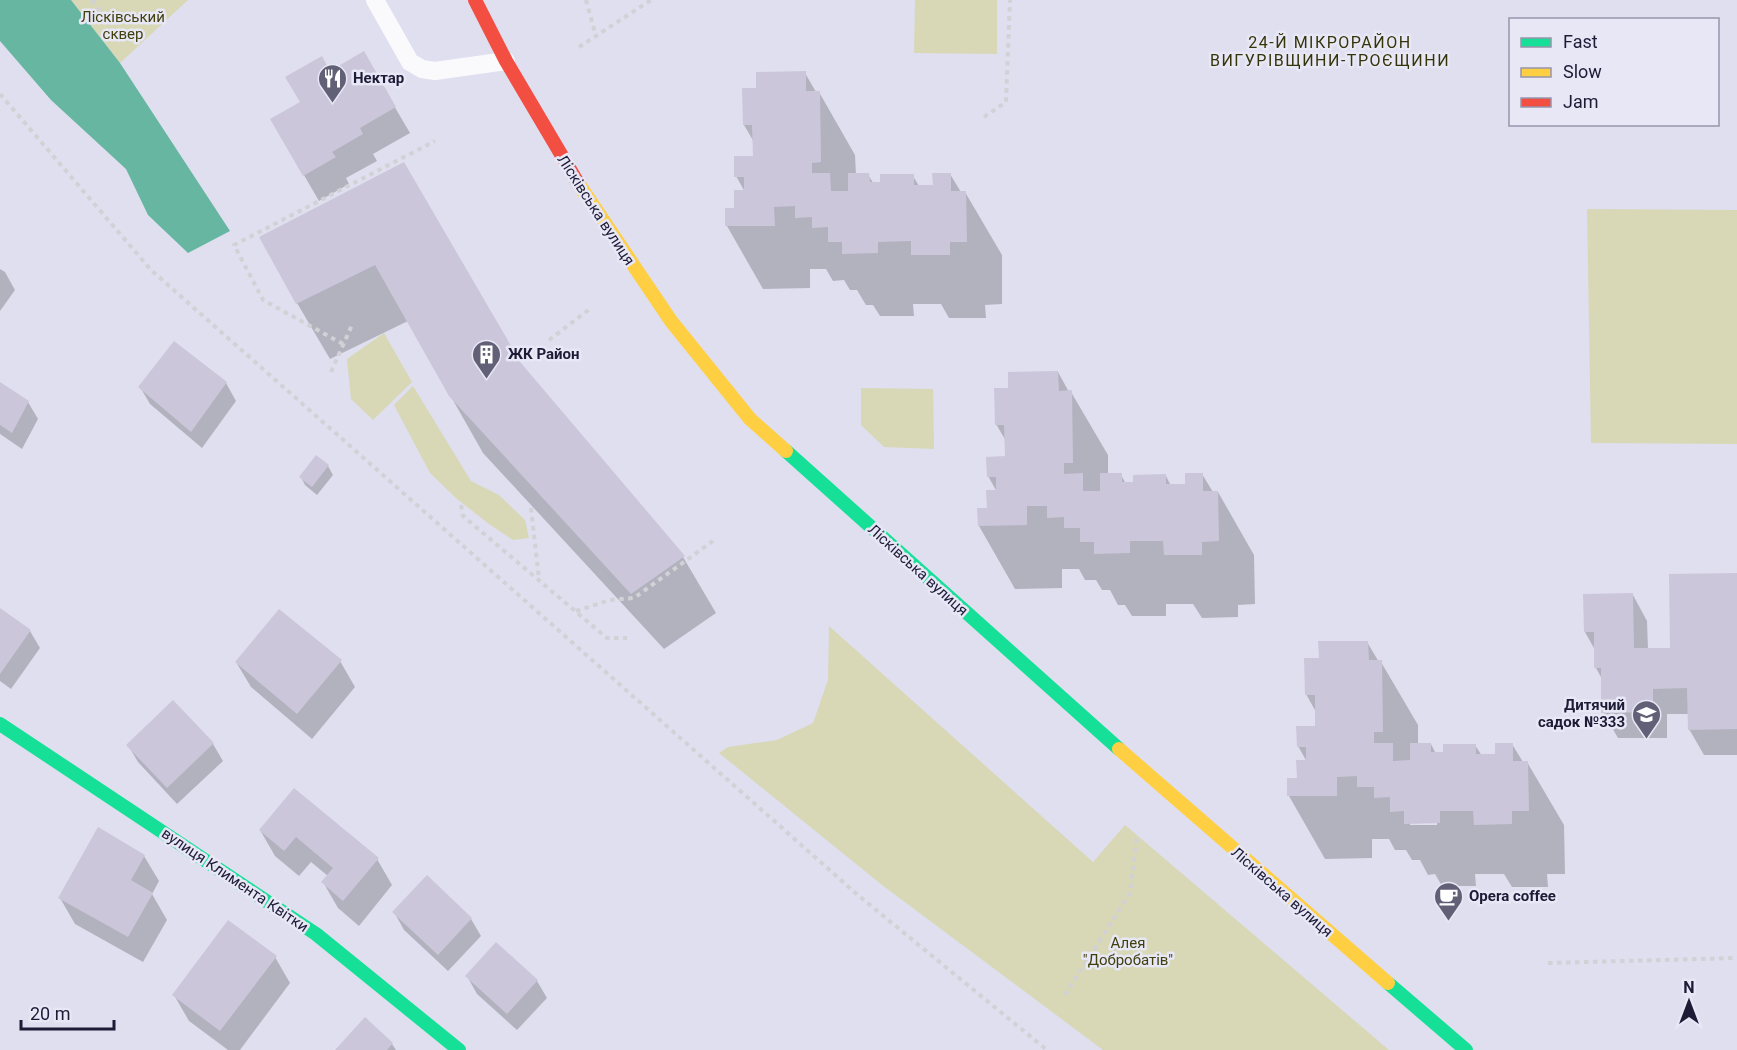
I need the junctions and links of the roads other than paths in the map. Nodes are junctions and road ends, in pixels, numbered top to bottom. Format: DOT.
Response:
graph roads {
  1 [pos="375,0"];
  2 [pos="475,0"];
  3 [pos="506,61"];
  4 [pos="0,724"];
  5 [pos="459,1050"];
  6 [pos="1466,1050"];
  1 -- 3 [label="lane"];
  2 -- 3 [label="street, Лісківська вулиця"];
  3 -- 6 [label="street, Лісківська вулиця"];
  4 -- 5 [label="street, вулиця Климента Квітки"];
}
